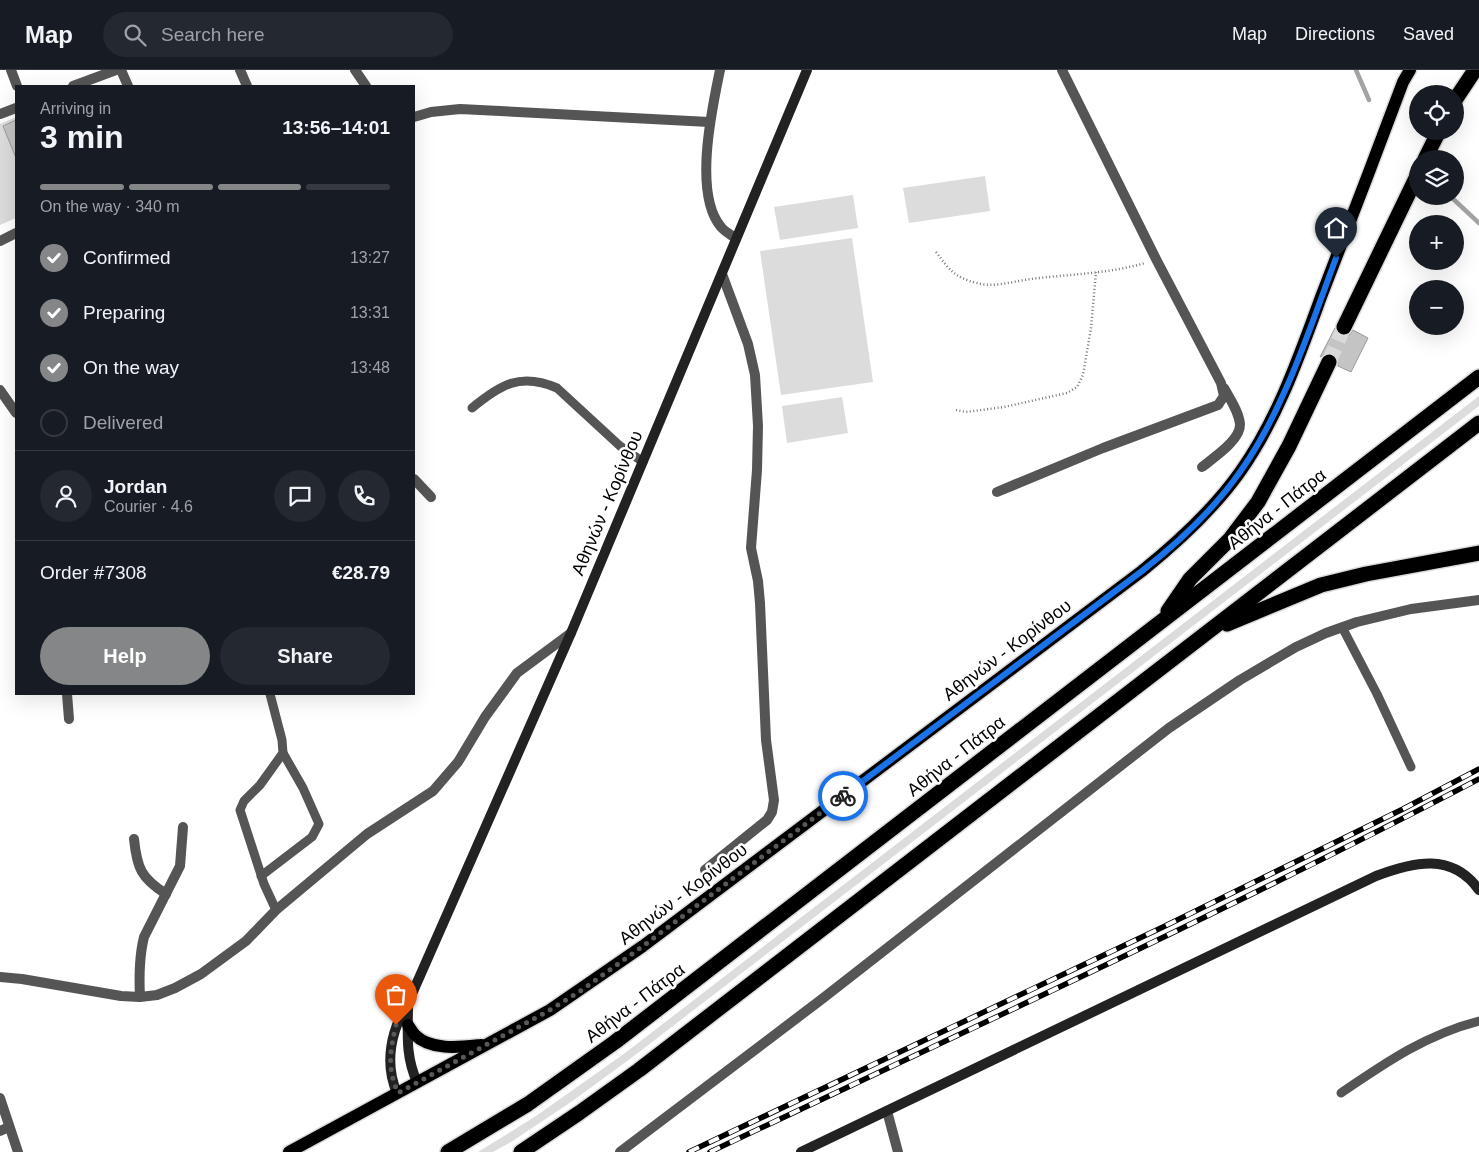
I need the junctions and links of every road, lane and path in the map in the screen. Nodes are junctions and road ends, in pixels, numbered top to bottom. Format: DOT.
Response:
graph roads {
  1 [pos="11,70"];
  2 [pos="116,70"];
  3 [pos="121,70"];
  4 [pos="240,70"];
  5 [pos="355,70"];
  6 [pos="720,70"];
  7 [pos="807,70"];
  8 [pos="1062,70"];
  9 [pos="1410,70"];
  10 [pos="1474,70"];
  11 [pos="17,85"];
  12 [pos="76,85"];
  13 [pos="128,85"];
  14 [pos="247,85"];
  15 [pos="365,85"];
  16 [pos="1464,86"];
  17 [pos="15,108"];
  18 [pos="0,114"];
  19 [pos="415,117"];
  20 [pos="709,122"];
  21 [pos="1409,193"];
  22 [pos="15,234"];
  23 [pos="736,239"];
  24 [pos="0,241"];
  25 [pos="936,252"];
  26 [pos="1156,259"];
  27 [pos="1096,272"];
  28 [pos="722,274"];
  29 [pos="1344,327"];
  30 [pos="1329,362"];
  31 [pos="1479,377"];
  32 [pos="1221,383"];
  33 [pos="0,390"];
  34 [pos="472,408"];
  35 [pos="956,410"];
  36 [pos="15,412"];
  37 [pos="1479,423"];
  38 [pos="643,462"];
  39 [pos="1202,467"];
  40 [pos="415,480"];
  41 [pos="997,492"];
  42 [pos="431,497"];
  43 [pos="1479,553"];
  44 [pos="1479,600"];
  45 [pos="1160,623"];
  46 [pos="1342,628"];
  47 [pos="571,633"];
  48 [pos="1205,634"];
  49 [pos="67,695"];
  50 [pos="270,695"];
  51 [pos="69,719"];
  52 [pos="283,753"];
  53 [pos="1410,767"];
  54 [pos="183,827"];
  55 [pos="134,839"];
  56 [pos="705,870"];
  57 [pos="261,876"];
  58 [pos="1479,890"];
  59 [pos="166,894"];
  60 [pos="276,910"];
  61 [pos="0,977"];
  62 [pos="140,997"];
  63 [pos="408,1003"];
  64 [pos="1479,1021"];
  65 [pos="408,1025"];
  66 [pos="488,1044"];
  67 [pos="418,1082"];
  68 [pos="398,1093"];
  69 [pos="1341,1093"];
  70 [pos="0,1098"];
  71 [pos="887,1111"];
  72 [pos="5,1129"];
  73 [pos="18,1152"];
  74 [pos="288,1152"];
  75 [pos="448,1152"];
  76 [pos="521,1152"];
  77 [pos="620,1152"];
  78 [pos="801,1152"];
  79 [pos="898,1152"];
  1 -- 11 [label="street"];
  2 -- 12 [label="street"];
  3 -- 13 [label="street"];
  4 -- 14 [label="street"];
  5 -- 15 [label="street"];
  6 -- 20 [label="street"];
  7 -- 23 [label="main road, Αθηνών - Κορίνθου"];
  8 -- 26 [label="street"];
  9 -- 66 [label="main road, Αθηνών - Κορίνθου"];
  10 -- 16 [label="highway"];
  17 -- 18 [label="street"];
  19 -- 20 [label="street"];
  20 -- 23 [label="street"];
  21 -- 29 [label="highway"];
  22 -- 24 [label="street"];
  23 -- 28 [label="main road, Αθηνών - Κορίνθου"];
  25 -- 27 [label="path"];
  26 -- 27 [label="path"];
  26 -- 32 [label="street"];
  27 -- 35 [label="path"];
  28 -- 38 [label="main road, Αθηνών - Κορίνθου"];
  28 -- 56 [label="street"];
  30 -- 45 [label="highway"];
  31 -- 45 [label="highway, Αθήνα - Πάτρα"];
  32 -- 39 [label="street"];
  32 -- 41 [label="street"];
  33 -- 36 [label="street"];
  34 -- 38 [label="lane"];
  37 -- 48 [label="highway"];
  38 -- 47 [label="main road, Αθηνών - Κορίνθου"];
  40 -- 42 [label="street"];
  43 -- 48 [label="highway"];
  44 -- 46 [label="street"];
  45 -- 75 [label="highway, Αθήνα - Πάτρα"];
  46 -- 53 [label="lane"];
  46 -- 77 [label="street"];
  47 -- 60 [label="street"];
  47 -- 63 [label="main road, Αθηνών - Κορίνθου"];
  48 -- 76 [label="highway"];
  49 -- 51 [label="street"];
  50 -- 52 [label="lane"];
  52 -- 57 [label="lane"];
  52 -- 57 [label="lane"];
  54 -- 59 [label="street"];
  55 -- 59 [label="street"];
  57 -- 60 [label="lane"];
  58 -- 71 [label="main road"];
  59 -- 62 [label="street"];
  60 -- 62 [label="street"];
  61 -- 62 [label="street"];
  63 -- 65 [label="main road, Αθηνών - Κορίνθου"];
  63 -- 68 [label="main road, Αθηνών - Κορίνθου"];
  64 -- 69 [label="lane"];
  65 -- 66 [label="main road"];
  65 -- 67 [label="main road, Αθηνών - Κορίνθου"];
  66 -- 67 [label="main road, Αθηνών - Κορίνθου"];
  67 -- 68 [label="main road, Αθηνών - Κορίνθου"];
  68 -- 74 [label="main road, Αθηνών - Κορίνθου"];
  70 -- 72 [label="street"];
  71 -- 78 [label="main road"];
  71 -- 79 [label="street"];
  72 -- 73 [label="street"];
}
